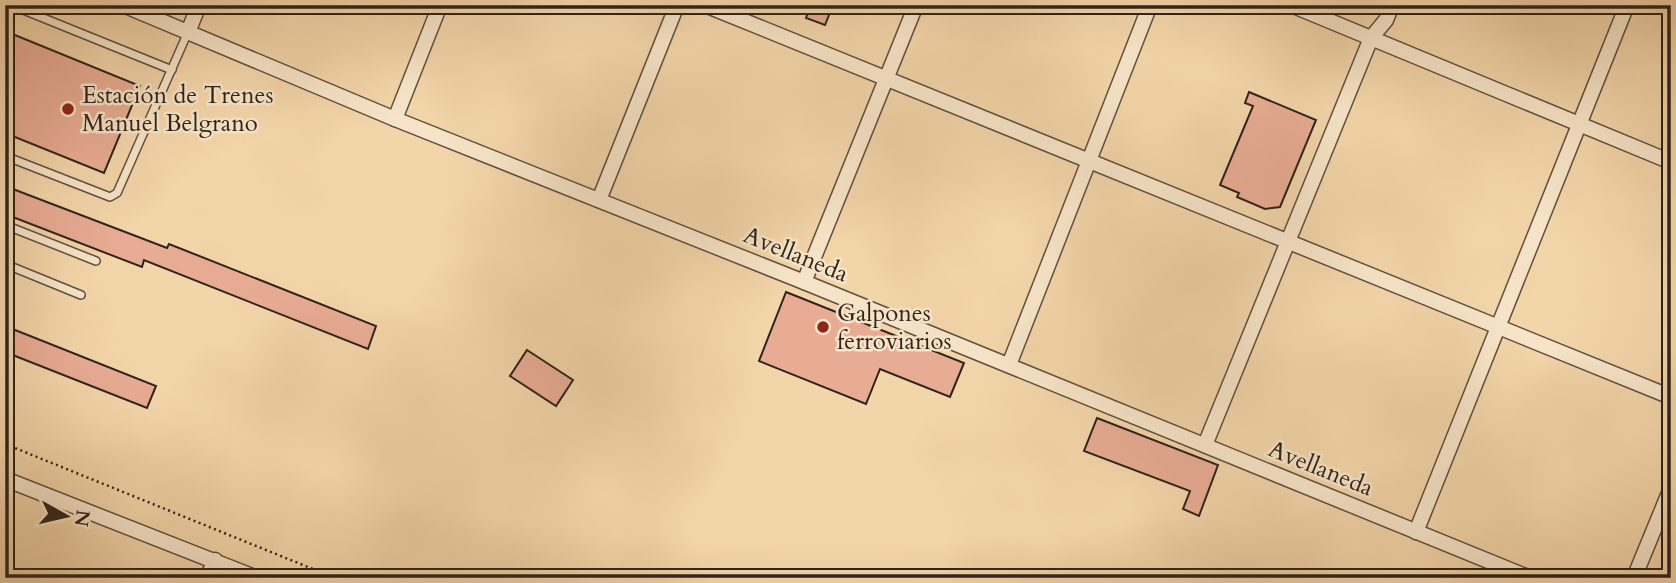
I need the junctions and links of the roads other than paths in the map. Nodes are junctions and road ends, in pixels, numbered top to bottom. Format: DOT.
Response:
graph roads {
  1 [pos="11,5"];
  2 [pos="123,5"];
  3 [pos="199,5"];
  4 [pos="440,5"];
  5 [pos="677,5"];
  6 [pos="705,5"];
  7 [pos="916,5"];
  8 [pos="1150,5"];
  9 [pos="1291,5"];
  10 [pos="1392,5"];
  11 [pos="1627,5"];
  12 [pos="188,32"];
  13 [pos="1371,38"];
  14 [pos="172,70"];
  15 [pos="887,78"];
  16 [pos="395,119"];
  17 [pos="1580,123"];
  18 [pos="5,156"];
  19 [pos="1090,160"];
  20 [pos="1671,162"];
  21 [pos="599,200"];
  22 [pos="5,225"];
  23 [pos="1286,241"];
  24 [pos="96,261"];
  25 [pos="5,264"];
  26 [pos="804,282"];
  27 [pos="80,295"];
  28 [pos="1498,329"];
  29 [pos="1009,365"];
  30 [pos="1671,397"];
  31 [pos="1205,445"];
  32 [pos="7,485"];
  33 [pos="1671,488"];
  34 [pos="1416,531"];
  35 [pos="215,560"];
  36 [pos="207,578"];
  37 [pos="257,578"];
  38 [pos="1530,578"];
  39 [pos="1634,578"];
  1 -- 14 [label="lane"];
  2 -- 12 [label="street, Avellaneda"];
  3 -- 12 [label="street"];
  4 -- 16 [label="street"];
  5 -- 21 [label="street"];
  6 -- 15 [label="street"];
  7 -- 15 [label="street"];
  8 -- 19 [label="street"];
  9 -- 13 [label="street"];
  10 -- 13 [label="street"];
  11 -- 17 [label="street"];
  12 -- 14 [label="lane"];
  12 -- 16 [label="street, Avellaneda"];
  13 -- 17 [label="street"];
  13 -- 23 [label="street"];
  14 -- 18 [label="lane"];
  15 -- 19 [label="street"];
  15 -- 26 [label="street"];
  16 -- 21 [label="street, Avellaneda"];
  17 -- 20 [label="street"];
  17 -- 28 [label="street"];
  19 -- 23 [label="street"];
  19 -- 29 [label="street"];
  21 -- 26 [label="street, Avellaneda"];
  22 -- 24 [label="lane"];
  23 -- 28 [label="street"];
  23 -- 31 [label="street"];
  25 -- 27 [label="lane"];
  26 -- 29 [label="street, Avellaneda"];
  28 -- 30 [label="street"];
  28 -- 34 [label="street"];
  29 -- 31 [label="street, Avellaneda"];
  31 -- 34 [label="street, Avellaneda"];
  32 -- 35 [label="street"];
  33 -- 39 [label="street"];
  34 -- 38 [label="street, Avellaneda"];
  35 -- 36 [label="street"];
  35 -- 37 [label="street"];
}
